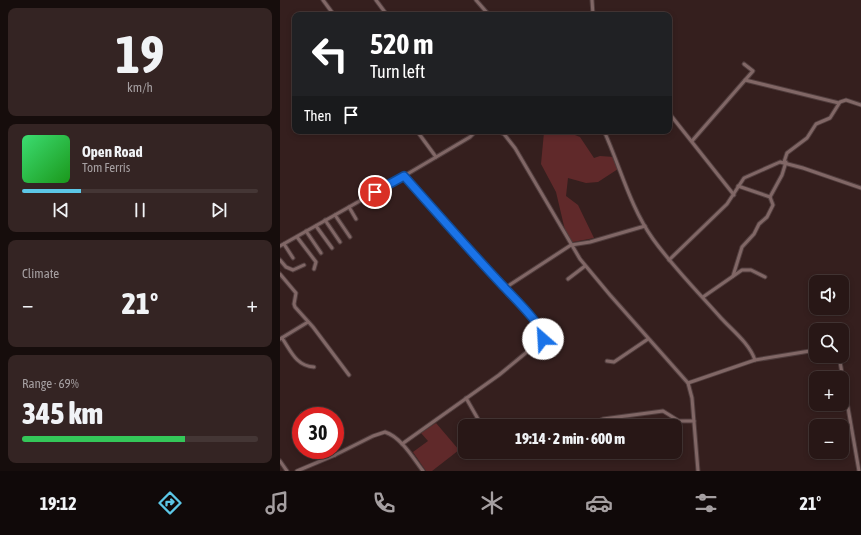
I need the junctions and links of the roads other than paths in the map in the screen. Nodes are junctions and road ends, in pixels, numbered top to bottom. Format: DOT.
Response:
graph roads {
  1 [pos="322,0"];
  2 [pos="376,0"];
  3 [pos="476,0"];
  4 [pos="592,0"];
  5 [pos="332,12"];
  6 [pos="385,12"];
  7 [pos="486,12"];
  8 [pos="594,12"];
  9 [pos="744,64"];
  10 [pos="745,80"];
  11 [pos="839,104"];
  12 [pos="861,105"];
  13 [pos="672,117"];
  14 [pos="419,134"];
  15 [pos="473,134"];
  16 [pos="504,134"];
  17 [pos="605,134"];
  18 [pos="692,141"];
  19 [pos="436,157"];
  20 [pos="785,162"];
  21 [pos="404,176"];
  22 [pos="738,186"];
  23 [pos="861,188"];
  24 [pos="734,195"];
  25 [pos="770,197"];
  26 [pos="349,207"];
  27 [pos="335,215"];
  28 [pos="356,219"];
  29 [pos="325,220"];
  30 [pos="316,226"];
  31 [pos="645,226"];
  32 [pos="306,231"];
  33 [pos="297,237"];
  34 [pos="350,237"];
  35 [pos="340,242"];
  36 [pos="284,244"];
  37 [pos="571,245"];
  38 [pos="280,246"];
  39 [pos="332,248"];
  40 [pos="321,253"];
  41 [pos="293,258"];
  42 [pos="280,260"];
  43 [pos="670,260"];
  44 [pos="304,265"];
  45 [pos="585,266"];
  46 [pos="314,269"];
  47 [pos="280,274"];
  48 [pos="733,276"];
  49 [pos="765,277"];
  50 [pos="568,279"];
  51 [pos="505,288"];
  52 [pos="702,297"];
  53 [pos="308,322"];
  54 [pos="281,338"];
  55 [pos="648,339"];
  56 [pos="809,351"];
  57 [pos="755,360"];
  58 [pos="607,361"];
  59 [pos="840,363"];
  60 [pos="314,367"];
  61 [pos="349,375"];
  62 [pos="688,383"];
  63 [pos="466,398"];
  64 [pos="478,419"];
  65 [pos="603,419"];
  66 [pos="676,419"];
  67 [pos="682,421"];
  68 [pos="694,421"];
  69 [pos="402,444"];
  70 [pos="344,451"];
  71 [pos="326,459"];
  72 [pos="280,462"];
  73 [pos="287,471"];
  74 [pos="297,471"];
  75 [pos="423,471"];
  76 [pos="698,471"];
  77 [pos="859,471"];
  1 -- 5 [label="street"];
  2 -- 6 [label="street"];
  3 -- 7 [label="street"];
  4 -- 8 [label="street"];
  9 -- 10 [label="street"];
  10 -- 11 [label="street"];
  10 -- 18 [label="street"];
  11 -- 12 [label="street"];
  11 -- 20 [label="street"];
  13 -- 18 [label="street"];
  14 -- 19 [label="street"];
  15 -- 19 [label="street"];
  16 -- 37 [label="street"];
  17 -- 31 [label="street"];
  18 -- 24 [label="street"];
  19 -- 21 [label="street"];
  20 -- 22 [label="street"];
  20 -- 23 [label="street"];
  20 -- 25 [label="street"];
  21 -- 26 [label="street"];
  21 -- 51 [label="street"];
  22 -- 24 [label="street"];
  22 -- 25 [label="street"];
  24 -- 43 [label="street"];
  25 -- 48 [label="street"];
  26 -- 27 [label="street"];
  26 -- 28 [label="street"];
  27 -- 29 [label="street"];
  27 -- 34 [label="street"];
  29 -- 30 [label="street"];
  29 -- 35 [label="street"];
  30 -- 32 [label="street"];
  30 -- 39 [label="street"];
  31 -- 37 [label="street"];
  31 -- 43 [label="street"];
  32 -- 33 [label="street"];
  32 -- 40 [label="street"];
  33 -- 36 [label="street"];
  33 -- 46 [label="street"];
  36 -- 38 [label="street"];
  36 -- 41 [label="street"];
  37 -- 45 [label="street"];
  37 -- 51 [label="street"];
  42 -- 44 [label="street"];
  43 -- 52 [label="street"];
  45 -- 50 [label="street"];
  45 -- 55 [label="street"];
  47 -- 53 [label="street"];
  48 -- 49 [label="street"];
  48 -- 52 [label="street"];
  51 -- 63 [label="street"];
  52 -- 57 [label="street"];
  53 -- 54 [label="street"];
  53 -- 61 [label="street"];
  54 -- 60 [label="street"];
  55 -- 58 [label="street"];
  55 -- 62 [label="street"];
  56 -- 57 [label="street"];
  57 -- 62 [label="street"];
  59 -- 77 [label="street"];
  62 -- 68 [label="street"];
  63 -- 64 [label="street"];
  63 -- 69 [label="street"];
  65 -- 66 [label="street"];
  67 -- 68 [label="street"];
  68 -- 76 [label="street"];
  69 -- 70 [label="street"];
  69 -- 75 [label="street"];
  71 -- 74 [label="street"];
  72 -- 73 [label="street"];
}
